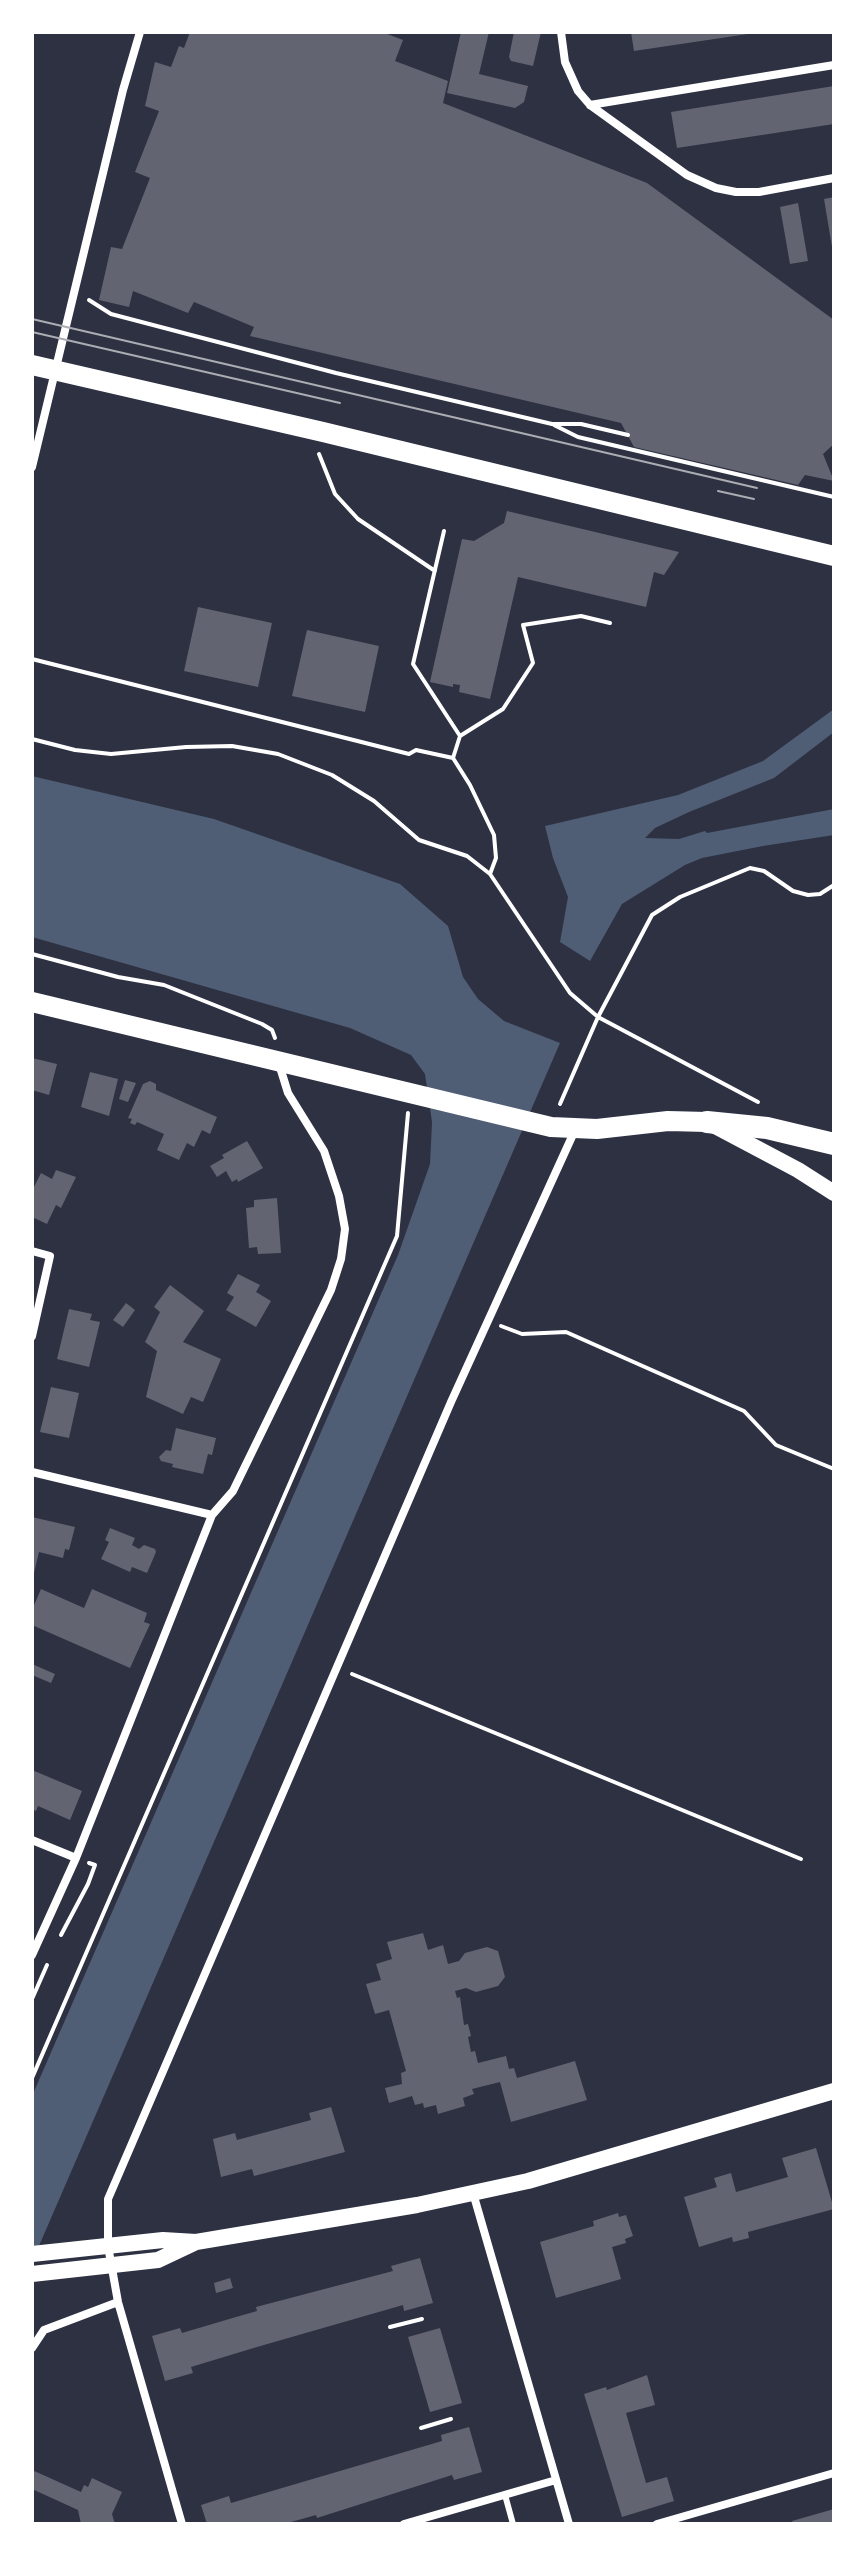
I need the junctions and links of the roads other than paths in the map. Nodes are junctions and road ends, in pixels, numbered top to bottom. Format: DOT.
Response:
graph roads {
  1 [pos="140,32"];
  2 [pos="561,32"];
  3 [pos="834,65"];
  4 [pos="590,105"];
  5 [pos="834,178"];
  6 [pos="32,365"];
  7 [pos="56,370"];
  8 [pos="32,467"];
  9 [pos="834,556"];
  10 [pos="32,1002"];
  11 [pos="278,1060"];
  12 [pos="707,1122"];
  13 [pos="575,1129"];
  14 [pos="834,1144"];
  15 [pos="834,1193"];
  16 [pos="32,1251"];
  17 [pos="32,1336"];
  18 [pos="32,1472"];
  19 [pos="212,1515"];
  20 [pos="32,1840"];
  21 [pos="76,1858"];
  22 [pos="32,1955"];
  23 [pos="834,2091"];
  24 [pos="473,2193"];
  25 [pos="196,2242"];
  26 [pos="108,2246"];
  27 [pos="32,2254"];
  28 [pos="111,2267"];
  29 [pos="32,2274"];
  30 [pos="118,2302"];
  31 [pos="32,2348"];
  32 [pos="834,2473"];
  33 [pos="556,2480"];
  34 [pos="505,2495"];
  35 [pos="182,2524"];
  36 [pos="404,2524"];
  37 [pos="513,2524"];
  38 [pos="569,2524"];
  39 [pos="657,2524"];
  1 -- 7 [label="street"];
  2 -- 4 [label="street"];
  3 -- 4 [label="street"];
  4 -- 5 [label="street"];
  6 -- 7 [label="main road"];
  7 -- 8 [label="street"];
  7 -- 9 [label="main road"];
  10 -- 11 [label="main road"];
  11 -- 13 [label="main road"];
  11 -- 19 [label="street"];
  12 -- 13 [label="main road"];
  12 -- 14 [label="highway"];
  12 -- 15 [label="main road"];
  13 -- 26 [label="street"];
  16 -- 17 [label="street"];
  18 -- 19 [label="street"];
  19 -- 21 [label="street"];
  20 -- 21 [label="street"];
  21 -- 22 [label="street"];
  23 -- 24 [label="main road"];
  24 -- 25 [label="main road"];
  24 -- 33 [label="street"];
  25 -- 26 [label="main road"];
  25 -- 28 [label="main road"];
  26 -- 27 [label="main road"];
  26 -- 28 [label="street"];
  28 -- 29 [label="main road"];
  28 -- 30 [label="street"];
  30 -- 31 [label="street"];
  30 -- 35 [label="street"];
  32 -- 39 [label="street"];
  33 -- 34 [label="street"];
  33 -- 38 [label="street"];
  34 -- 36 [label="street"];
  34 -- 37 [label="lane"];
}
